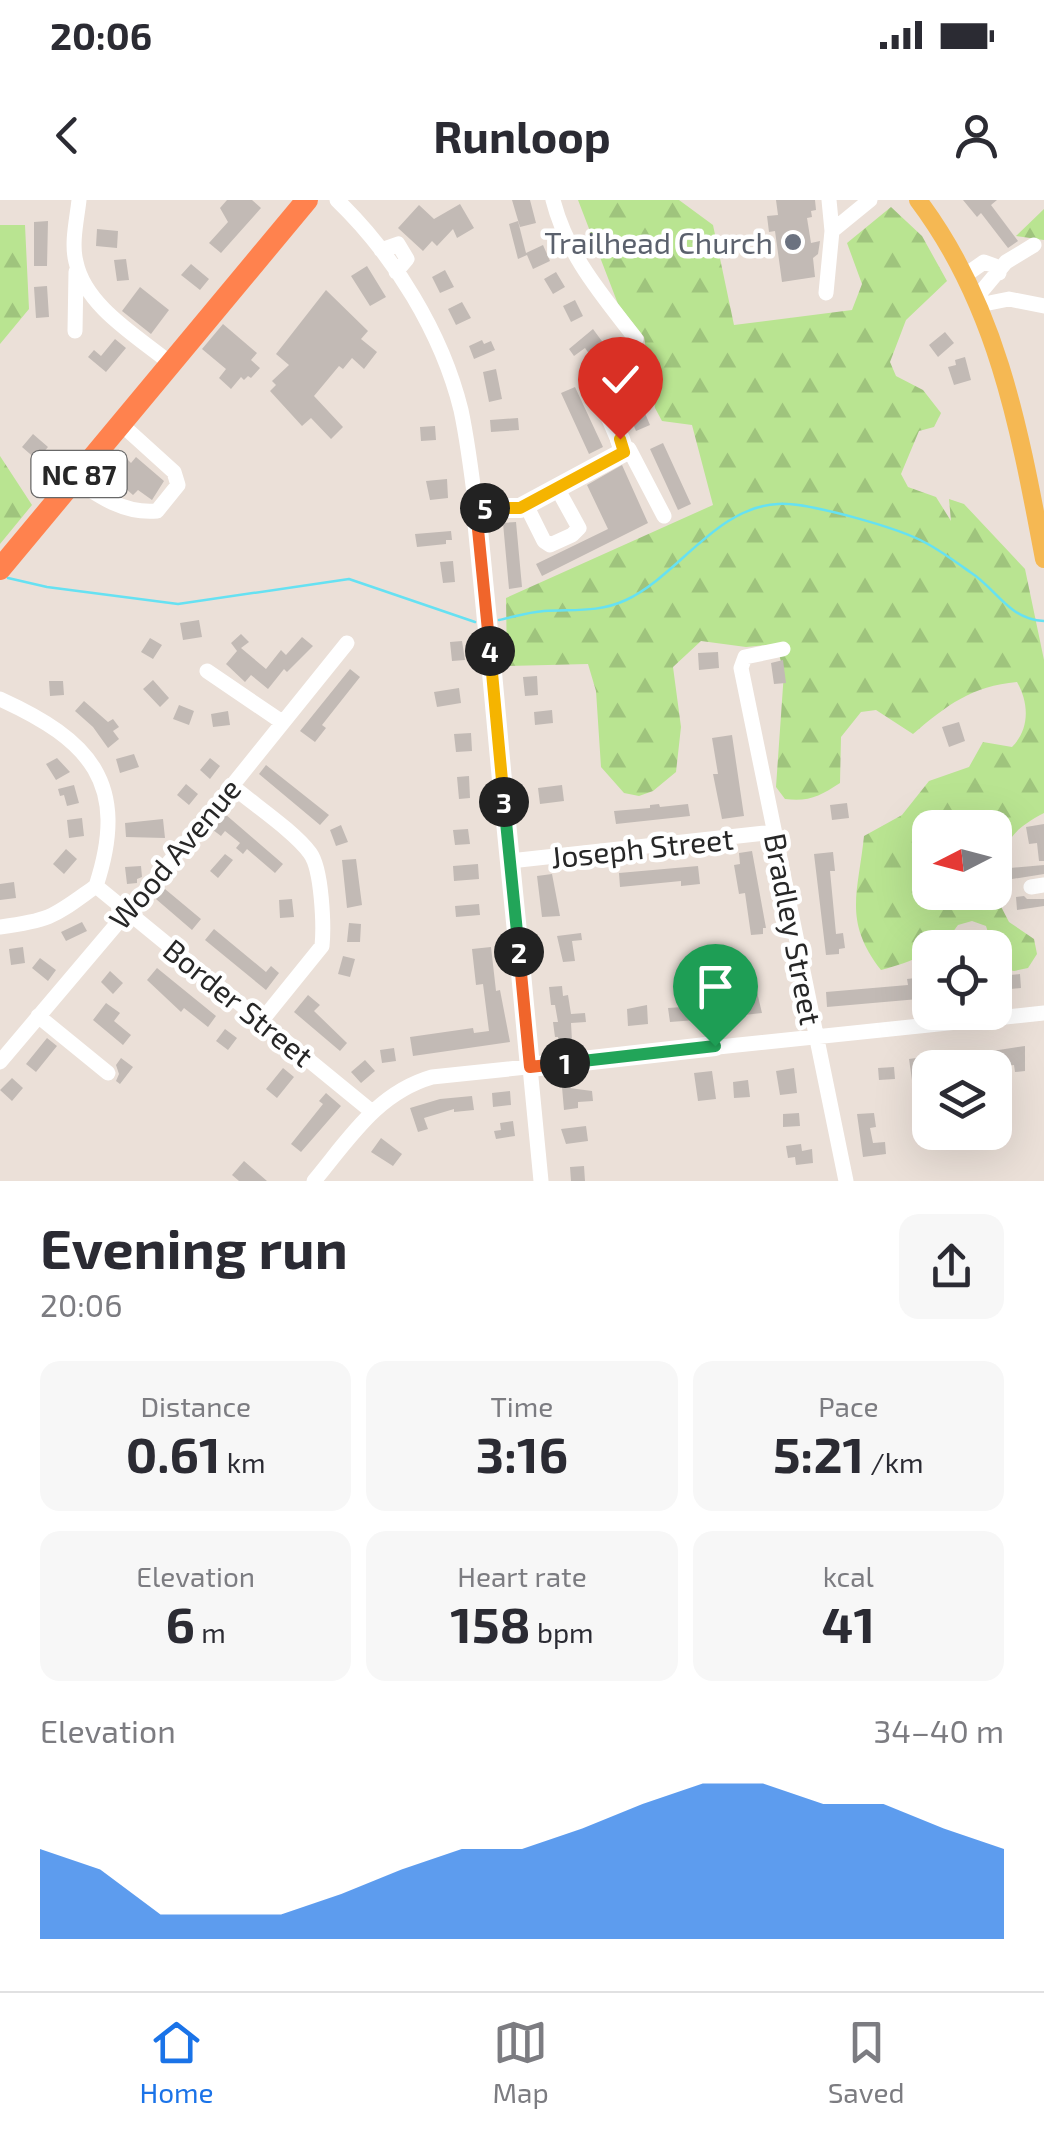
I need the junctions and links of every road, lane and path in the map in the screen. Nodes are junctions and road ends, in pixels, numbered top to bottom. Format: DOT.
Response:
graph roads {
  1 [pos="80,200"];
  2 [pos="306,200"];
  3 [pos="338,200"];
  4 [pos="553,200"];
  5 [pos="829,200"];
  6 [pos="870,200"];
  7 [pos="923,202"];
  8 [pos="832,231"];
  9 [pos="1034,244"];
  10 [pos="76,263"];
  11 [pos="999,273"];
  12 [pos="964,276"];
  13 [pos="826,294"];
  14 [pos="978,302"];
  15 [pos="1044,306"];
  16 [pos="76,332"];
  17 [pos="636,339"];
  18 [pos="163,371"];
  19 [pos="594,384"];
  20 [pos="121,424"];
  21 [pos="624,452"];
  22 [pos="74,479"];
  23 [pos="557,488"];
  24 [pos="526,504"];
  25 [pos="476,509"];
  26 [pos="664,516"];
  27 [pos="1044,558"];
  28 [pos="0,569"];
  29 [pos="347,643"];
  30 [pos="782,649"];
  31 [pos="207,670"];
  32 [pos="0,699"];
  33 [pos="282,722"];
  34 [pos="231,786"];
  35 [pos="774,832"];
  36 [pos="510,861"];
  37 [pos="96,886"];
  38 [pos="126,910"];
  39 [pos="0,927"];
  40 [pos="1044,1013"];
  41 [pos="38,1016"];
  42 [pos="262,1019"];
  43 [pos="816,1036"];
  44 [pos="0,1062"];
  45 [pos="530,1067"];
  46 [pos="108,1073"];
  47 [pos="371,1111"];
  48 [pos="314,1181"];
  49 [pos="541,1181"];
  50 [pos="846,1181"];
  1 -- 10 [label="street"];
  2 -- 18 [label="highway, NC 87"];
  3 -- 25 [label="street"];
  4 -- 17 [label="street"];
  5 -- 8 [label="street"];
  6 -- 8 [label="street"];
  7 -- 12 [label="main road"];
  8 -- 13 [label="street"];
  9 -- 11 [label="street"];
  10 -- 16 [label="street"];
  10 -- 18 [label="street"];
  11 -- 12 [label="street"];
  11 -- 14 [label="street"];
  12 -- 14 [label="main road"];
  14 -- 15 [label="street"];
  14 -- 27 [label="main road"];
  18 -- 20 [label="highway, NC 87"];
  19 -- 21 [label="street"];
  20 -- 22 [label="highway, NC 87"];
  20 -- 22 [label="street"];
  21 -- 23 [label="street"];
  21 -- 26 [label="street"];
  22 -- 28 [label="highway, NC 87"];
  23 -- 24 [label="street"];
  23 -- 24 [label="street"];
  24 -- 25 [label="street"];
  25 -- 36 [label="street"];
  29 -- 33 [label="street, Wood Avenue"];
  30 -- 35 [label="street, Bradley Street"];
  31 -- 33 [label="street"];
  32 -- 37 [label="street"];
  33 -- 34 [label="street, Wood Avenue"];
  34 -- 38 [label="street, Wood Avenue"];
  34 -- 42 [label="street"];
  35 -- 36 [label="street, Joseph Street"];
  35 -- 43 [label="street, Bradley Street"];
  36 -- 45 [label="street"];
  37 -- 38 [label="street, Border Street"];
  37 -- 39 [label="street"];
  38 -- 41 [label="street, Wood Avenue"];
  38 -- 42 [label="street, Border Street"];
  40 -- 43 [label="street"];
  41 -- 44 [label="street, Wood Avenue"];
  41 -- 46 [label="street"];
  42 -- 47 [label="street, Border Street"];
  43 -- 45 [label="street"];
  43 -- 50 [label="street, Bradley Street"];
  45 -- 47 [label="street"];
  45 -- 49 [label="street"];
  47 -- 48 [label="street"];
}
